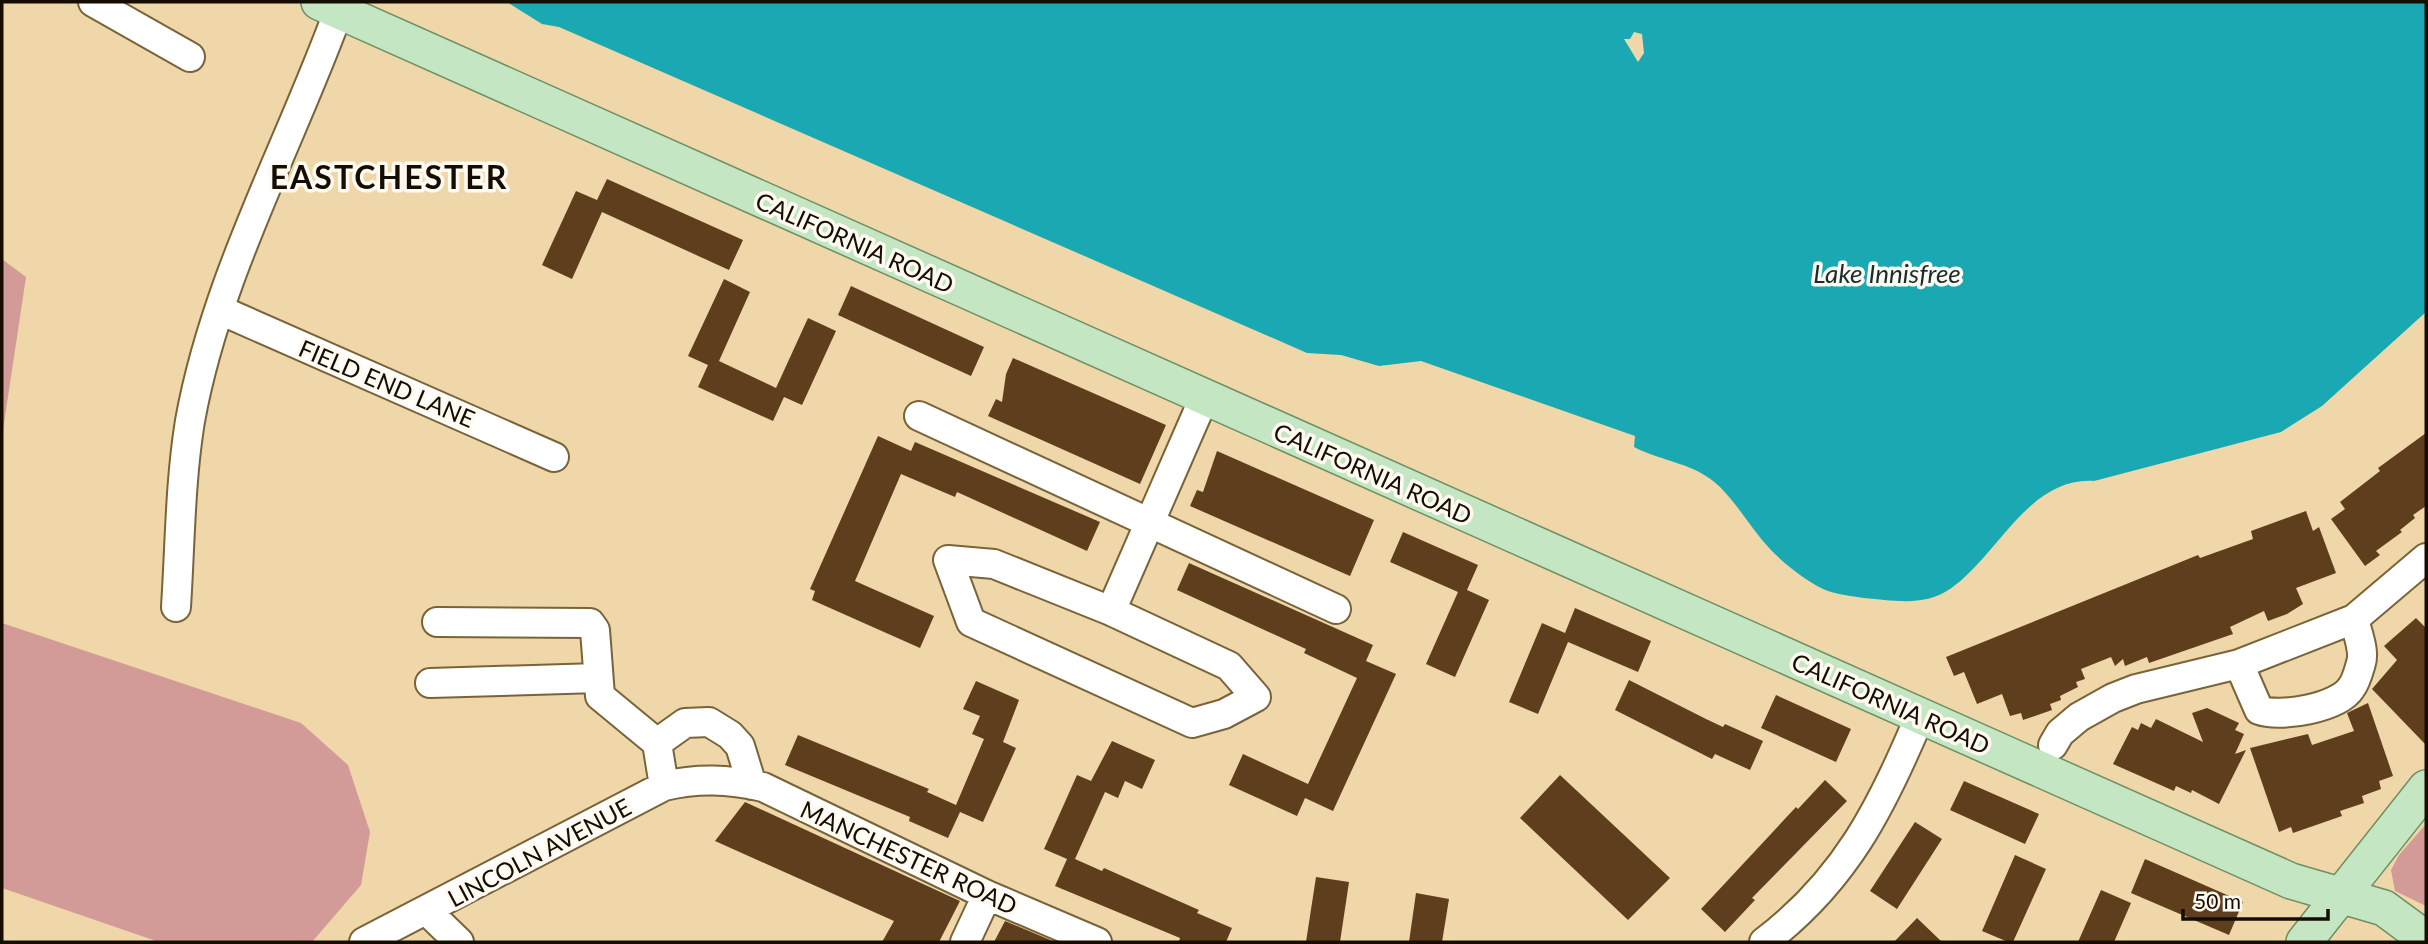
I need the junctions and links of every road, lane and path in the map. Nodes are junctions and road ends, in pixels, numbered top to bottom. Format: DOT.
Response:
graph roads {
  1 [pos="93,2"];
  2 [pos="329,6"];
  3 [pos="190,57"];
  4 [pos="220,310"];
  5 [pos="1204,398"];
  6 [pos="919,416"];
  7 [pos="554,457"];
  8 [pos="1149,525"];
  9 [pos="2426,558"];
  10 [pos="176,607"];
  11 [pos="1336,610"];
  12 [pos="1111,611"];
  13 [pos="2354,620"];
  14 [pos="437,622"];
  15 [pos="2239,664"];
  16 [pos="598,678"];
  17 [pos="430,683"];
  18 [pos="1920,716"];
  19 [pos="657,743"];
  20 [pos="2053,745"];
  21 [pos="719,780"];
  22 [pos="752,785"];
  23 [pos="663,786"];
  24 [pos="2426,788"];
  25 [pos="987,895"];
  26 [pos="2340,896"];
  27 [pos="427,911"];
  28 [pos="2426,939"];
  29 [pos="364,942"];
  30 [pos="458,942"];
  31 [pos="965,942"];
  32 [pos="1097,942"];
  33 [pos="1764,942"];
  34 [pos="2304,942"];
  1 -- 3 [label="street"];
  2 -- 4 [label="street"];
  2 -- 5 [label="main road, CALIFORNIA ROAD"];
  4 -- 7 [label="street, FIELD END LANE"];
  4 -- 10 [label="street"];
  5 -- 8 [label="street"];
  5 -- 18 [label="main road, CALIFORNIA ROAD"];
  6 -- 8 [label="street"];
  8 -- 11 [label="street"];
  8 -- 12 [label="street"];
  9 -- 13 [label="street"];
  12 -- 12 [label="street"];
  13 -- 15 [label="street"];
  13 -- 15 [label="street"];
  14 -- 16 [label="street"];
  15 -- 20 [label="street"];
  16 -- 17 [label="street"];
  16 -- 19 [label="street"];
  18 -- 26 [label="main road, CALIFORNIA ROAD"];
  18 -- 33 [label="street"];
  19 -- 22 [label="street"];
  19 -- 23 [label="street"];
  21 -- 22 [label="street, MANCHESTER ROAD"];
  21 -- 23 [label="street, LINCOLN AVENUE"];
  22 -- 25 [label="street, MANCHESTER ROAD"];
  23 -- 27 [label="street, LINCOLN AVENUE"];
  24 -- 26 [label="main road"];
  25 -- 31 [label="street"];
  25 -- 32 [label="street, MANCHESTER ROAD"];
  26 -- 28 [label="main road, CALIFORNIA ROAD"];
  26 -- 34 [label="main road"];
  27 -- 29 [label="street, LINCOLN AVENUE"];
  27 -- 30 [label="street"];
}
